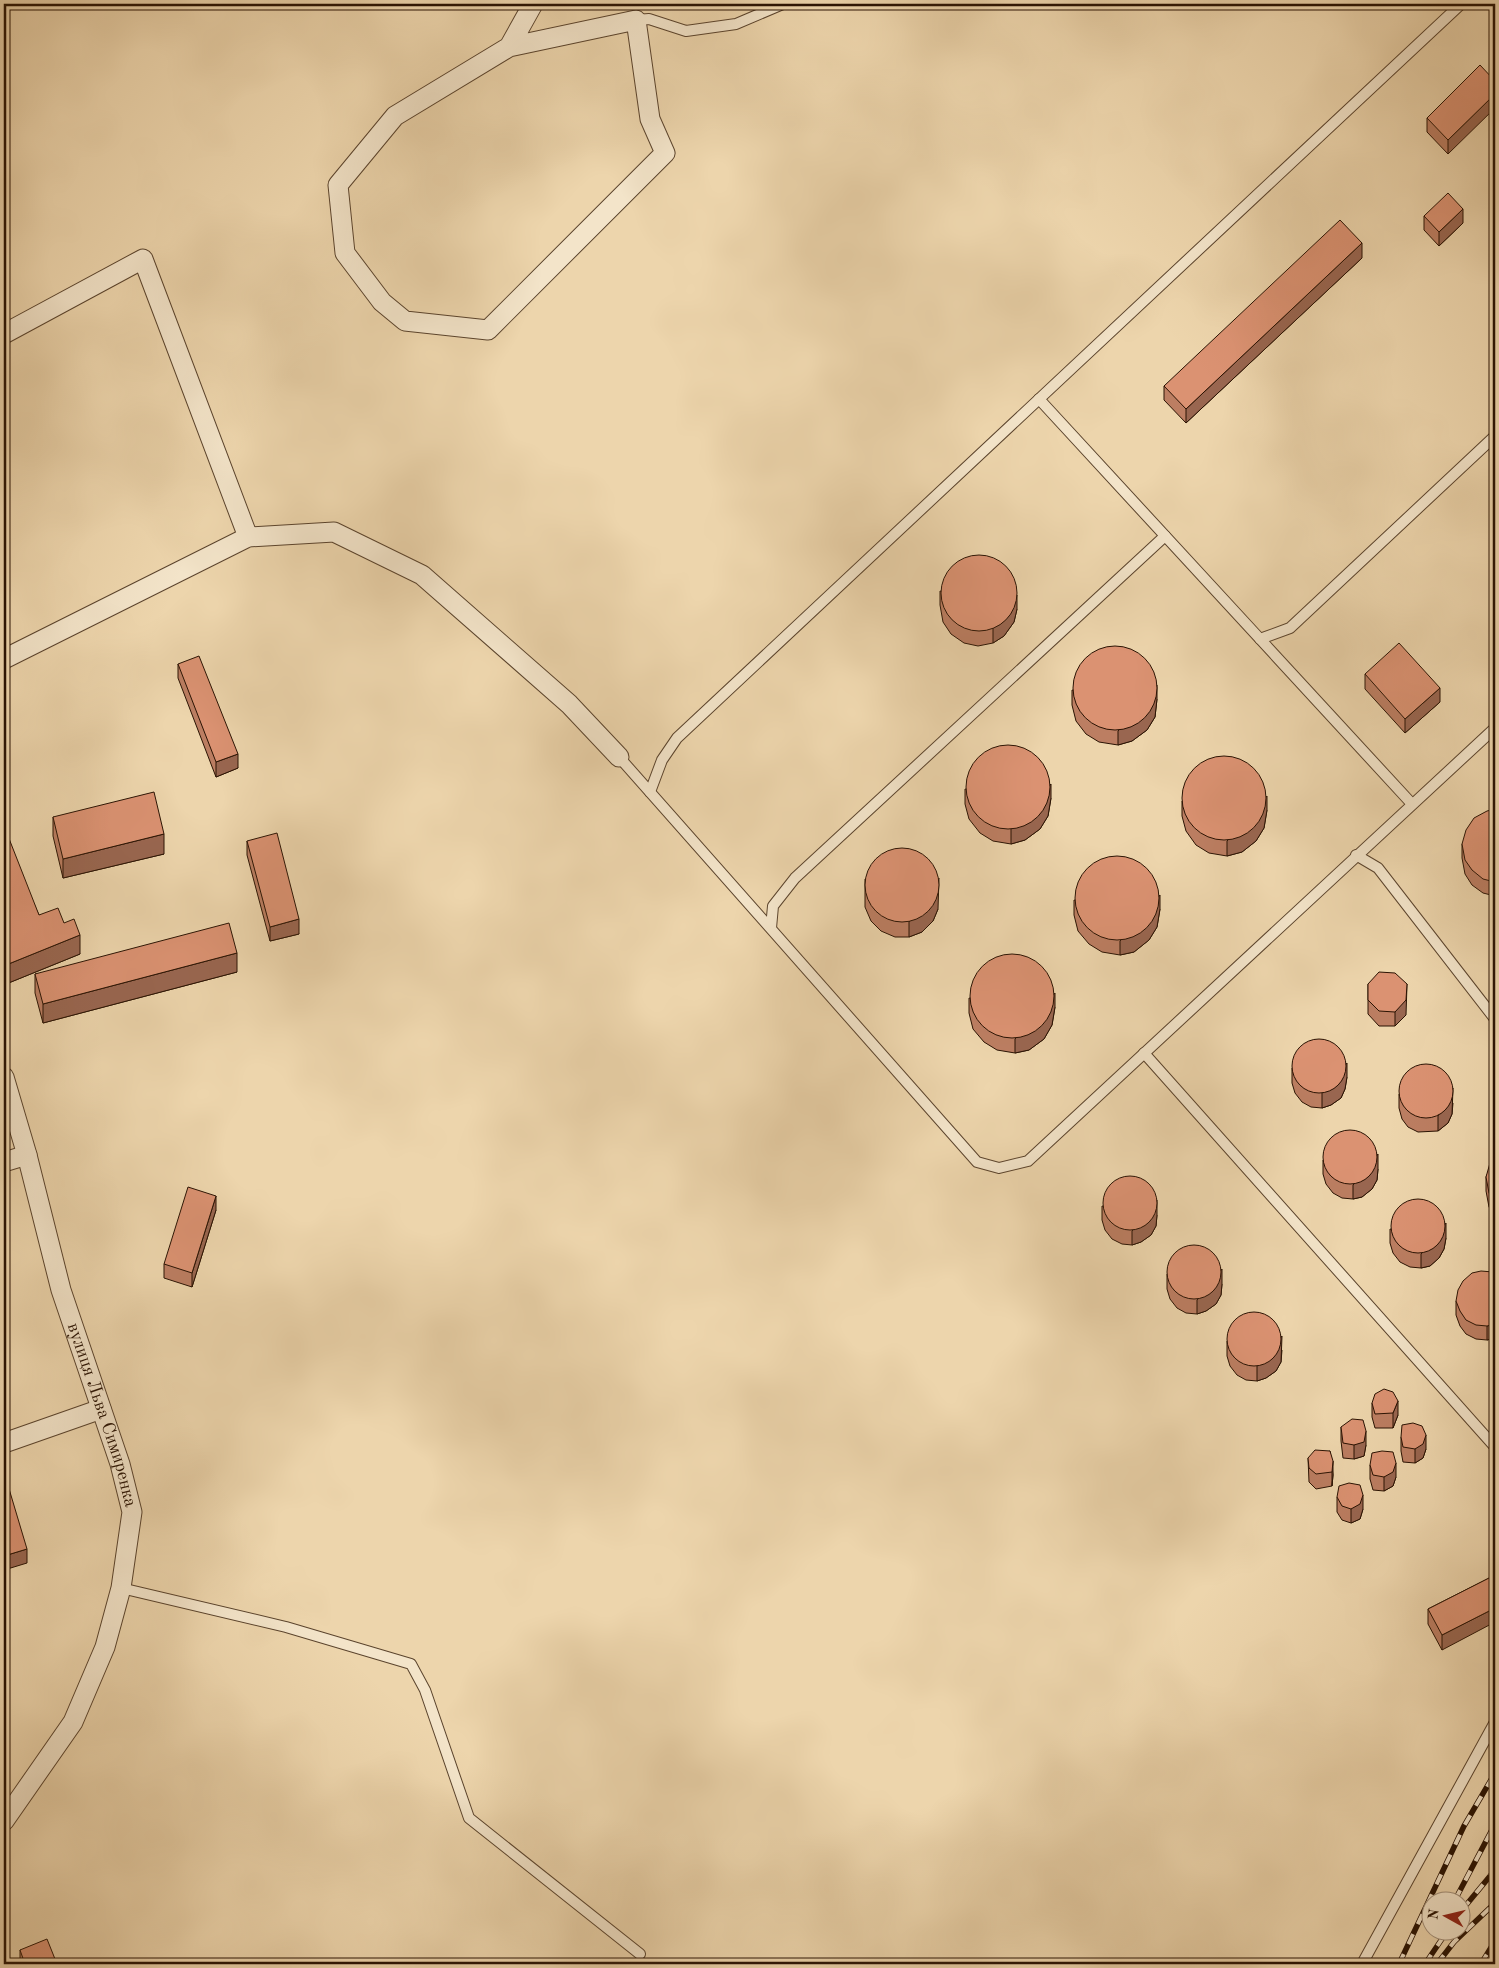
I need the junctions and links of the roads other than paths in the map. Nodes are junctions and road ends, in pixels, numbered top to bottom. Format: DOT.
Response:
graph roads {
  1 [pos="533,4"];
  2 [pos="783,4"];
  3 [pos="1461,4"];
  4 [pos="636,20"];
  5 [pos="509,47"];
  6 [pos="4,334"];
  7 [pos="1039,399"];
  8 [pos="1495,436"];
  9 [pos="1164,536"];
  10 [pos="248,537"];
  11 [pos="1260,639"];
  12 [pos="4,659"];
  13 [pos="1495,728"];
  14 [pos="619,757"];
  15 [pos="650,792"];
  16 [pos="1412,804"];
  17 [pos="1356,855"];
  18 [pos="771,928"];
  19 [pos="1495,1019"];
  20 [pos="1144,1053"];
  21 [pos="4,1077"];
  22 [pos="27,1155"];
  23 [pos="4,1162"];
  24 [pos="101,1409"];
  25 [pos="4,1442"];
  26 [pos="1495,1446"];
  27 [pos="121,1588"];
  28 [pos="1495,1679"];
  29 [pos="1495,1694"];
  30 [pos="1495,1722"];
  31 [pos="4,1822"];
  32 [pos="640,1954"];
  33 [pos="1362,1964"];
  1 -- 5 [label="street"];
  2 -- 4 [label="lane"];
  3 -- 7 [label="lane"];
  4 -- 5 [label="street"];
  4 -- 5 [label="street"];
  6 -- 10 [label="street"];
  7 -- 9 [label="lane"];
  7 -- 15 [label="lane"];
  8 -- 11 [label="lane"];
  9 -- 11 [label="lane"];
  9 -- 18 [label="lane"];
  10 -- 12 [label="street"];
  10 -- 14 [label="street"];
  11 -- 16 [label="lane"];
  13 -- 16 [label="lane"];
  14 -- 15 [label="lane"];
  15 -- 18 [label="lane"];
  16 -- 17 [label="lane"];
  17 -- 19 [label="lane"];
  17 -- 20 [label="lane"];
  18 -- 20 [label="lane"];
  20 -- 26 [label="lane"];
  21 -- 22 [label="street, вулиця Льва Симиренка"];
  22 -- 23 [label="street"];
  22 -- 24 [label="street, вулиця Льва Симиренка"];
  24 -- 25 [label="street"];
  24 -- 27 [label="street, вулиця Льва Симиренка"];
  27 -- 31 [label="street, вулиця Льва Симиренка"];
  27 -- 32 [label="lane"];
  28 -- 29 [label="lane"];
  30 -- 33 [label="lane"];
}
